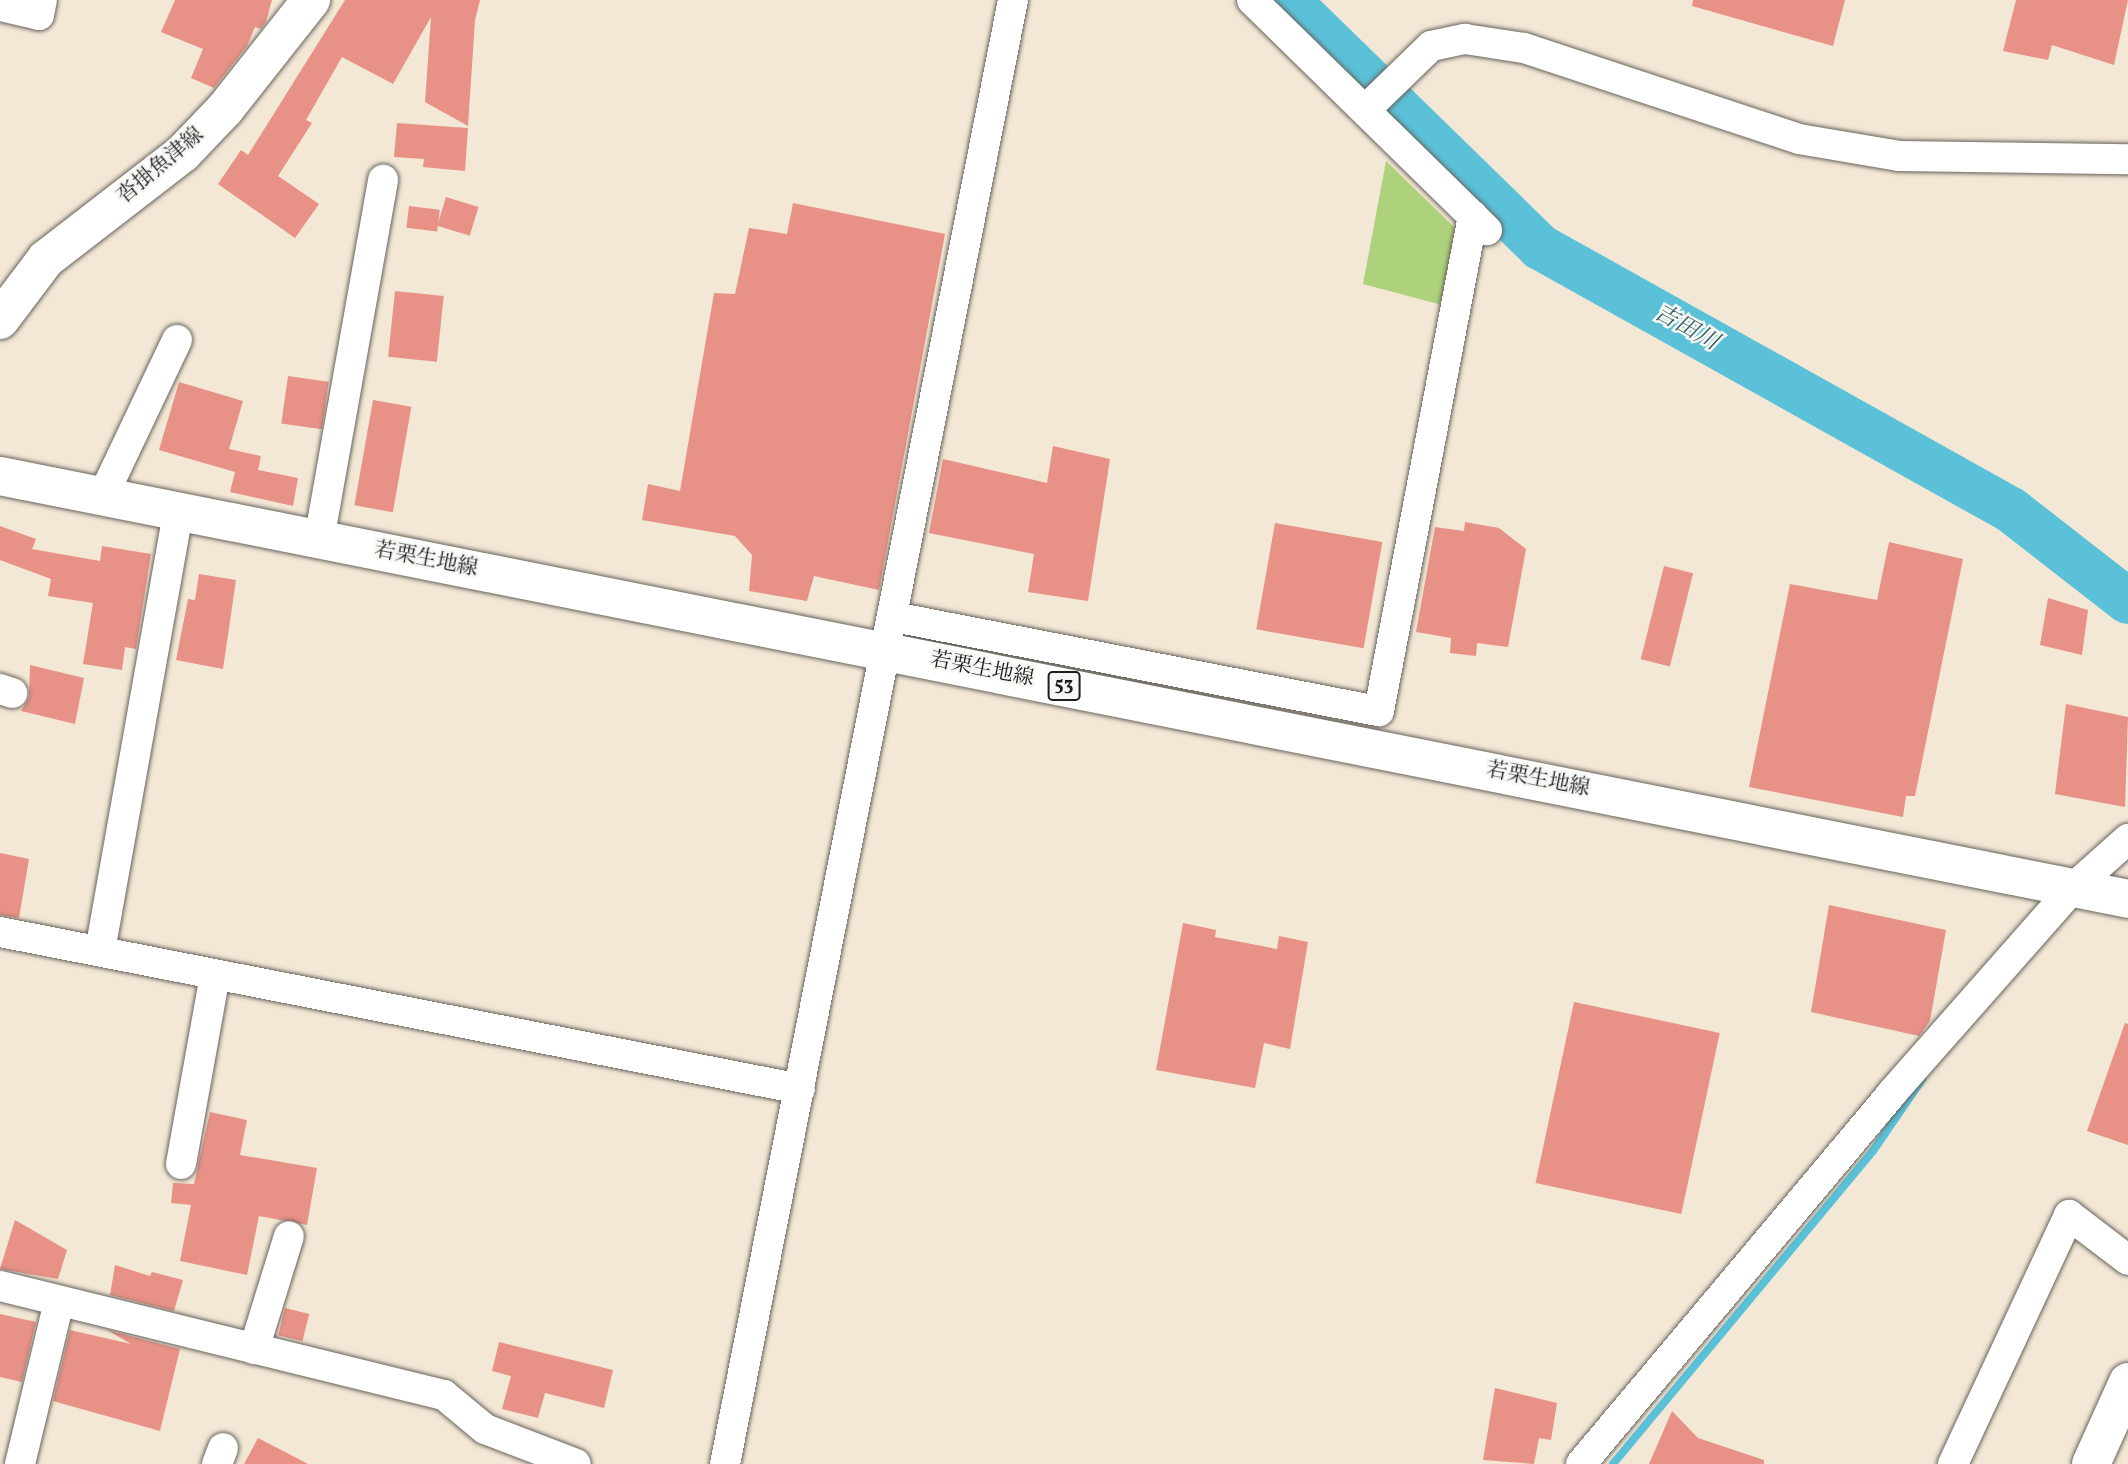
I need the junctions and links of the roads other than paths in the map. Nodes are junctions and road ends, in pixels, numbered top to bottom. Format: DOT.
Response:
graph roads {
  1 [pos="42,0"];
  2 [pos="311,0"];
  3 [pos="1013,0"];
  4 [pos="1252,0"];
  5 [pos="0,6"];
  6 [pos="1365,110"];
  7 [pos="2128,159"];
  8 [pos="383,180"];
  9 [pos="0,320"];
  10 [pos="177,340"];
  11 [pos="0,476"];
  12 [pos="102,498"];
  13 [pos="178,514"];
  14 [pos="318,540"];
  15 [pos="890,634"];
  16 [pos="2128,839"];
  17 [pos="2073,888"];
  18 [pos="2128,899"];
  19 [pos="0,932"];
  20 [pos="100,951"];
  21 [pos="215,975"];
  22 [pos="800,1089"];
  23 [pos="181,1164"];
  24 [pos="289,1236"];
  25 [pos="2128,1260"];
  26 [pos="0,1286"];
  27 [pos="59,1302"];
  28 [pos="254,1349"];
  29 [pos="2128,1382"];
  30 [pos="20,1464"];
  31 [pos="576,1464"];
  32 [pos="725,1464"];
  33 [pos="1581,1464"];
  34 [pos="1953,1464"];
  35 [pos="2091,1464"];
  1 -- 5 [label="street"];
  2 -- 9 [label="main road, 沓掛魚津線"];
  3 -- 15 [label="street"];
  4 -- 6 [label="street"];
  6 -- 7 [label="street"];
  6 -- 15 [label="street"];
  8 -- 14 [label="street"];
  10 -- 12 [label="street"];
  11 -- 12 [label="main road, 若栗生地線 / 53"];
  12 -- 13 [label="main road, 若栗生地線 / 53"];
  13 -- 14 [label="main road, 若栗生地線 / 53"];
  13 -- 20 [label="street"];
  14 -- 15 [label="main road, 若栗生地線 / 53"];
  15 -- 17 [label="main road, 若栗生地線 / 53"];
  15 -- 22 [label="street"];
  16 -- 17 [label="street"];
  17 -- 18 [label="main road, 若栗生地線 / 53"];
  17 -- 33 [label="street"];
  19 -- 20 [label="street"];
  20 -- 21 [label="street"];
  21 -- 22 [label="street"];
  21 -- 23 [label="street"];
  22 -- 32 [label="street"];
  24 -- 28 [label="street"];
  25 -- 34 [label="street"];
  26 -- 27 [label="street"];
  27 -- 28 [label="street"];
  27 -- 30 [label="street"];
  28 -- 31 [label="street"];
  29 -- 35 [label="main road"];
}
